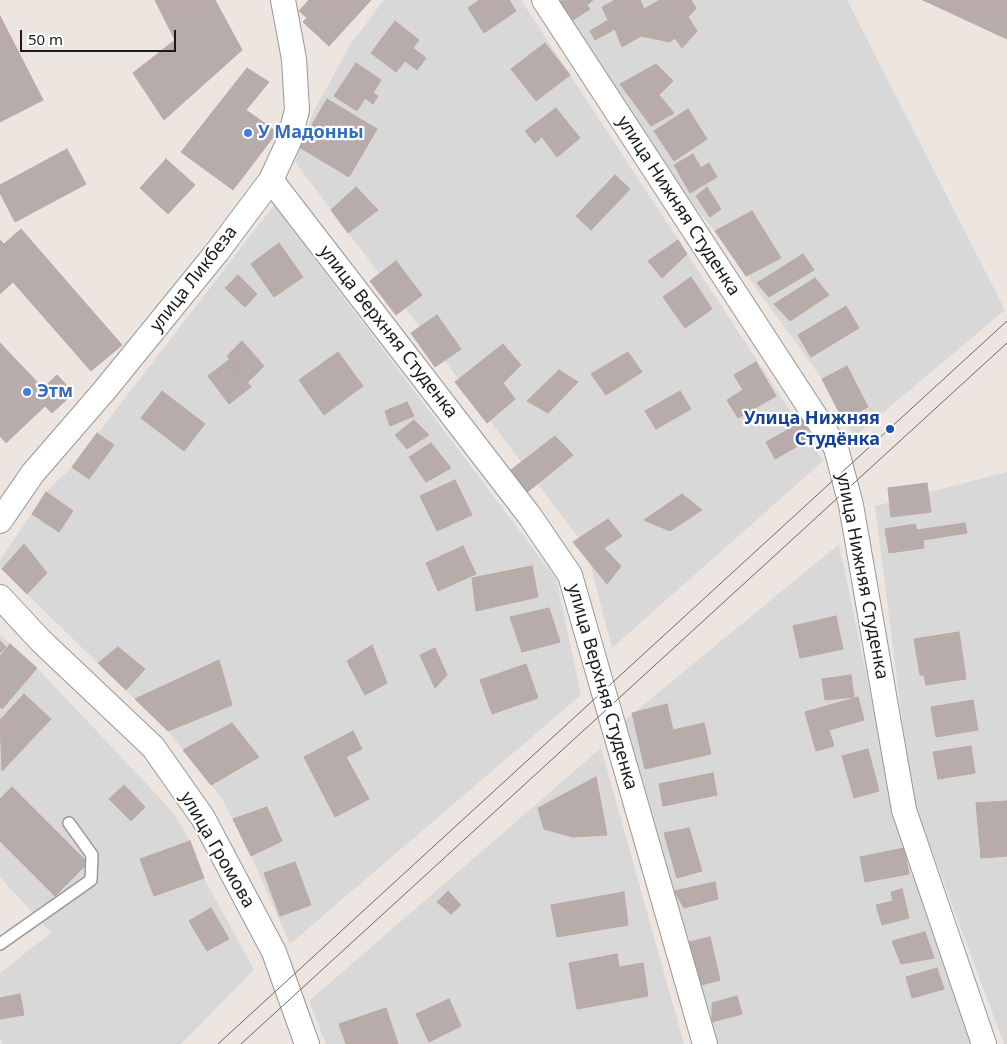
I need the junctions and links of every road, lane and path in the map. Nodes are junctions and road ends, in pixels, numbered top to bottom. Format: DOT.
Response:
graph roads {
  1 [pos="544,0"];
  2 [pos="283,1"];
  3 [pos="271,180"];
  4 [pos="0,522"];
  5 [pos="0,597"];
  6 [pos="69,823"];
  7 [pos="0,944"];
  8 [pos="307,1044"];
  9 [pos="705,1044"];
  10 [pos="984,1044"];
  1 -- 10 [label="street, улица Нижняя Cтуденкa"];
  2 -- 3 [label="street, улица Ликбеза"];
  3 -- 4 [label="street, улица Ликбеза"];
  3 -- 9 [label="street, улица Верхняя Студенка"];
  5 -- 8 [label="street, улица Громова"];
  6 -- 7 [label="lane"];
}
